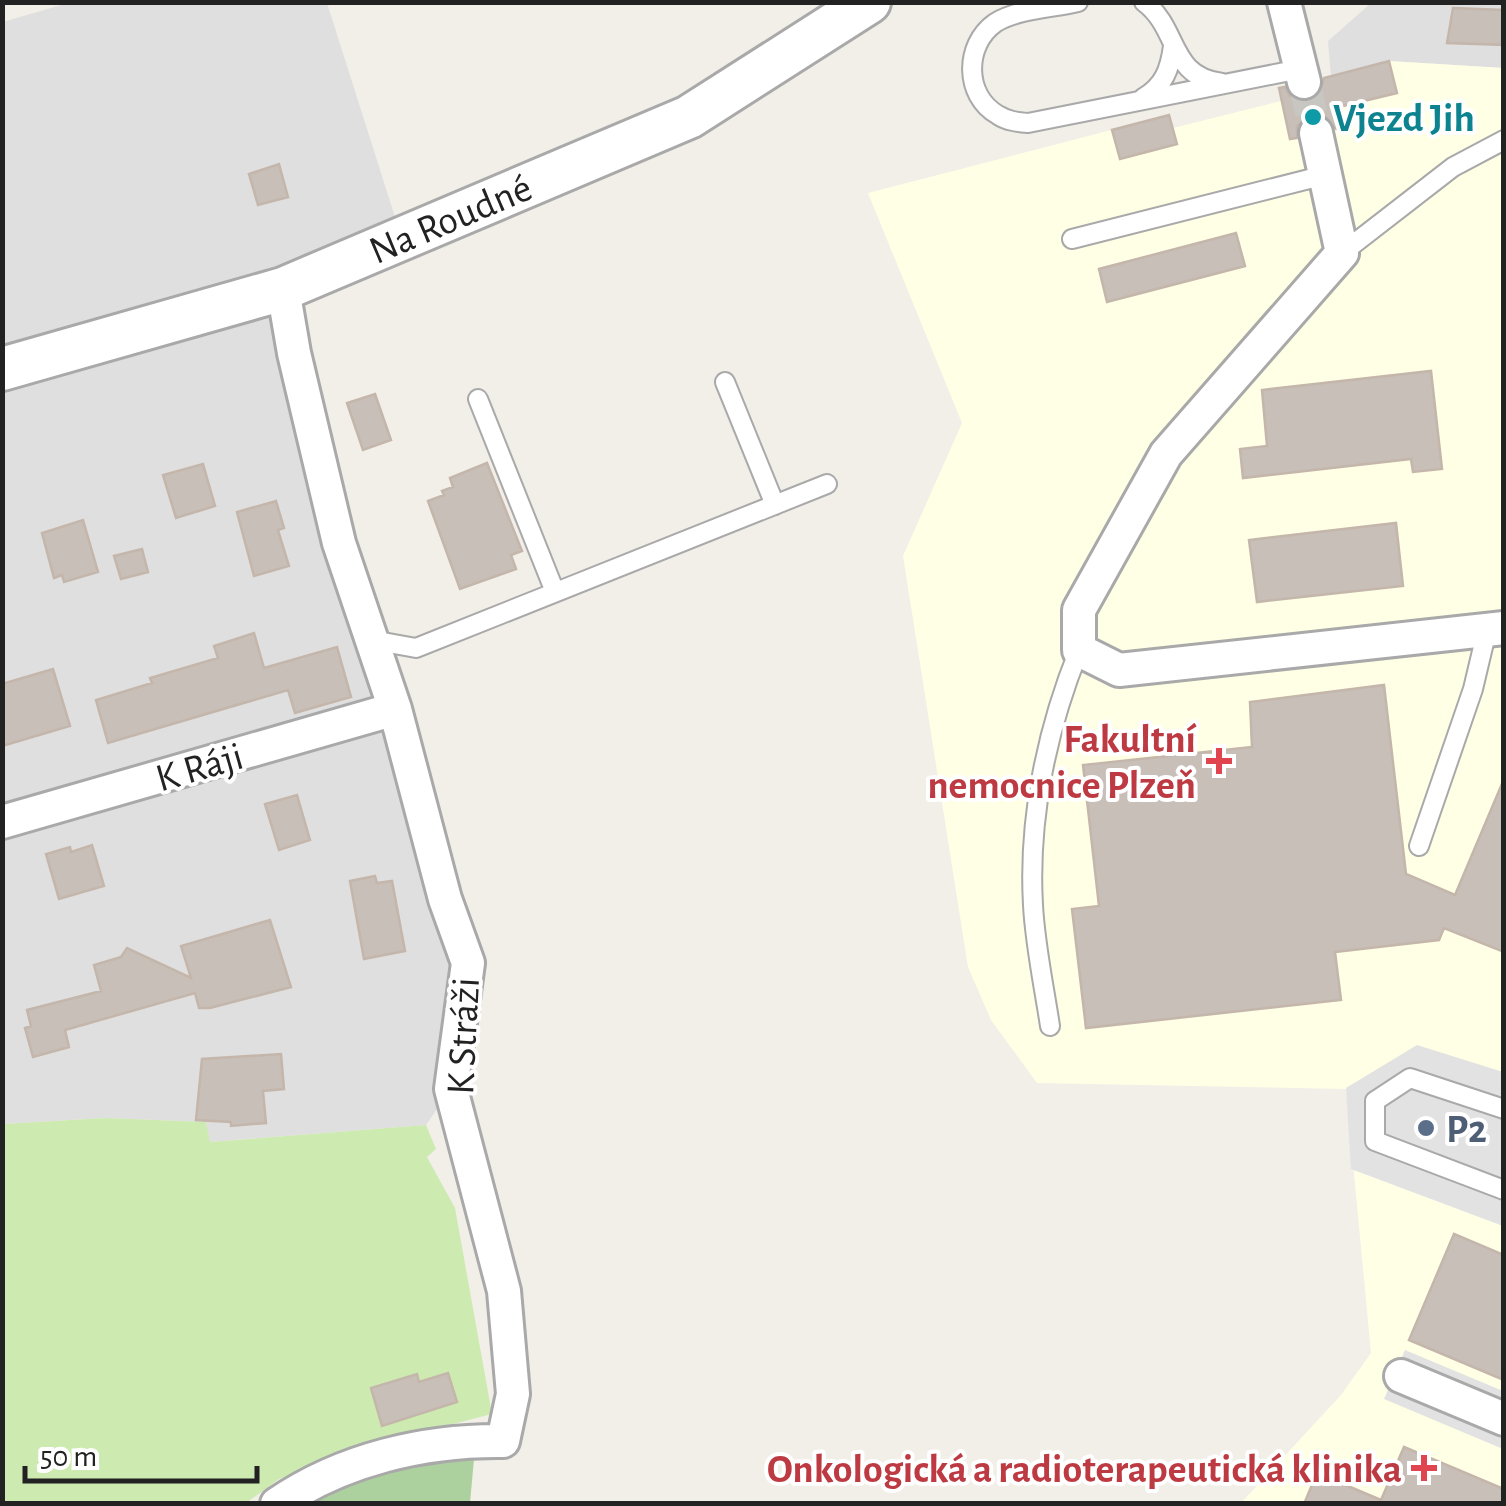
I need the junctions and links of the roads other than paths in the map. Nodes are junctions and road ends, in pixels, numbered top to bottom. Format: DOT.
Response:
graph roads {
  1 [pos="869,2"];
  2 [pos="1078,2"];
  3 [pos="1144,2"];
  4 [pos="1284,2"];
  5 [pos="1172,45"];
  6 [pos="1302,76"];
  7 [pos="1226,84"];
  8 [pos="1137,102"];
  9 [pos="1316,133"];
  10 [pos="1504,140"];
  11 [pos="1325,175"];
  12 [pos="1072,239"];
  13 [pos="1342,253"];
  14 [pos="283,290"];
  15 [pos="2,368"];
  16 [pos="725,382"];
  17 [pos="478,400"];
  18 [pos="828,484"];
  19 [pos="774,505"];
  20 [pos="555,592"];
  21 [pos="1495,629"];
  22 [pos="372,640"];
  23 [pos="1079,650"];
  24 [pos="395,709"];
  25 [pos="2,822"];
  26 [pos="1419,846"];
  27 [pos="1050,1026"];
  28 [pos="1504,1109"];
  29 [pos="1504,1190"];
  30 [pos="1401,1376"];
  31 [pos="1504,1419"];
  32 [pos="277,1504"];
  1 -- 14 [label="street, Na Roudné"];
  2 -- 8 [label="lane"];
  3 -- 5 [label="lane"];
  4 -- 6 [label="street"];
  5 -- 7 [label="lane"];
  5 -- 8 [label="lane"];
  6 -- 7 [label="lane"];
  7 -- 8 [label="lane"];
  9 -- 11 [label="street"];
  10 -- 13 [label="lane"];
  11 -- 12 [label="lane"];
  11 -- 13 [label="street"];
  13 -- 23 [label="street"];
  14 -- 15 [label="street, Na Roudné"];
  14 -- 22 [label="street, K Stráži"];
  16 -- 19 [label="lane"];
  17 -- 20 [label="lane"];
  18 -- 19 [label="lane"];
  19 -- 20 [label="lane"];
  20 -- 22 [label="lane"];
  21 -- 23 [label="street"];
  21 -- 26 [label="lane"];
  22 -- 24 [label="street, K Stráži"];
  23 -- 27 [label="lane"];
  24 -- 25 [label="street, K Ráji"];
  24 -- 32 [label="street, K Stráži"];
  28 -- 29 [label="lane"];
  30 -- 31 [label="street"];
}
